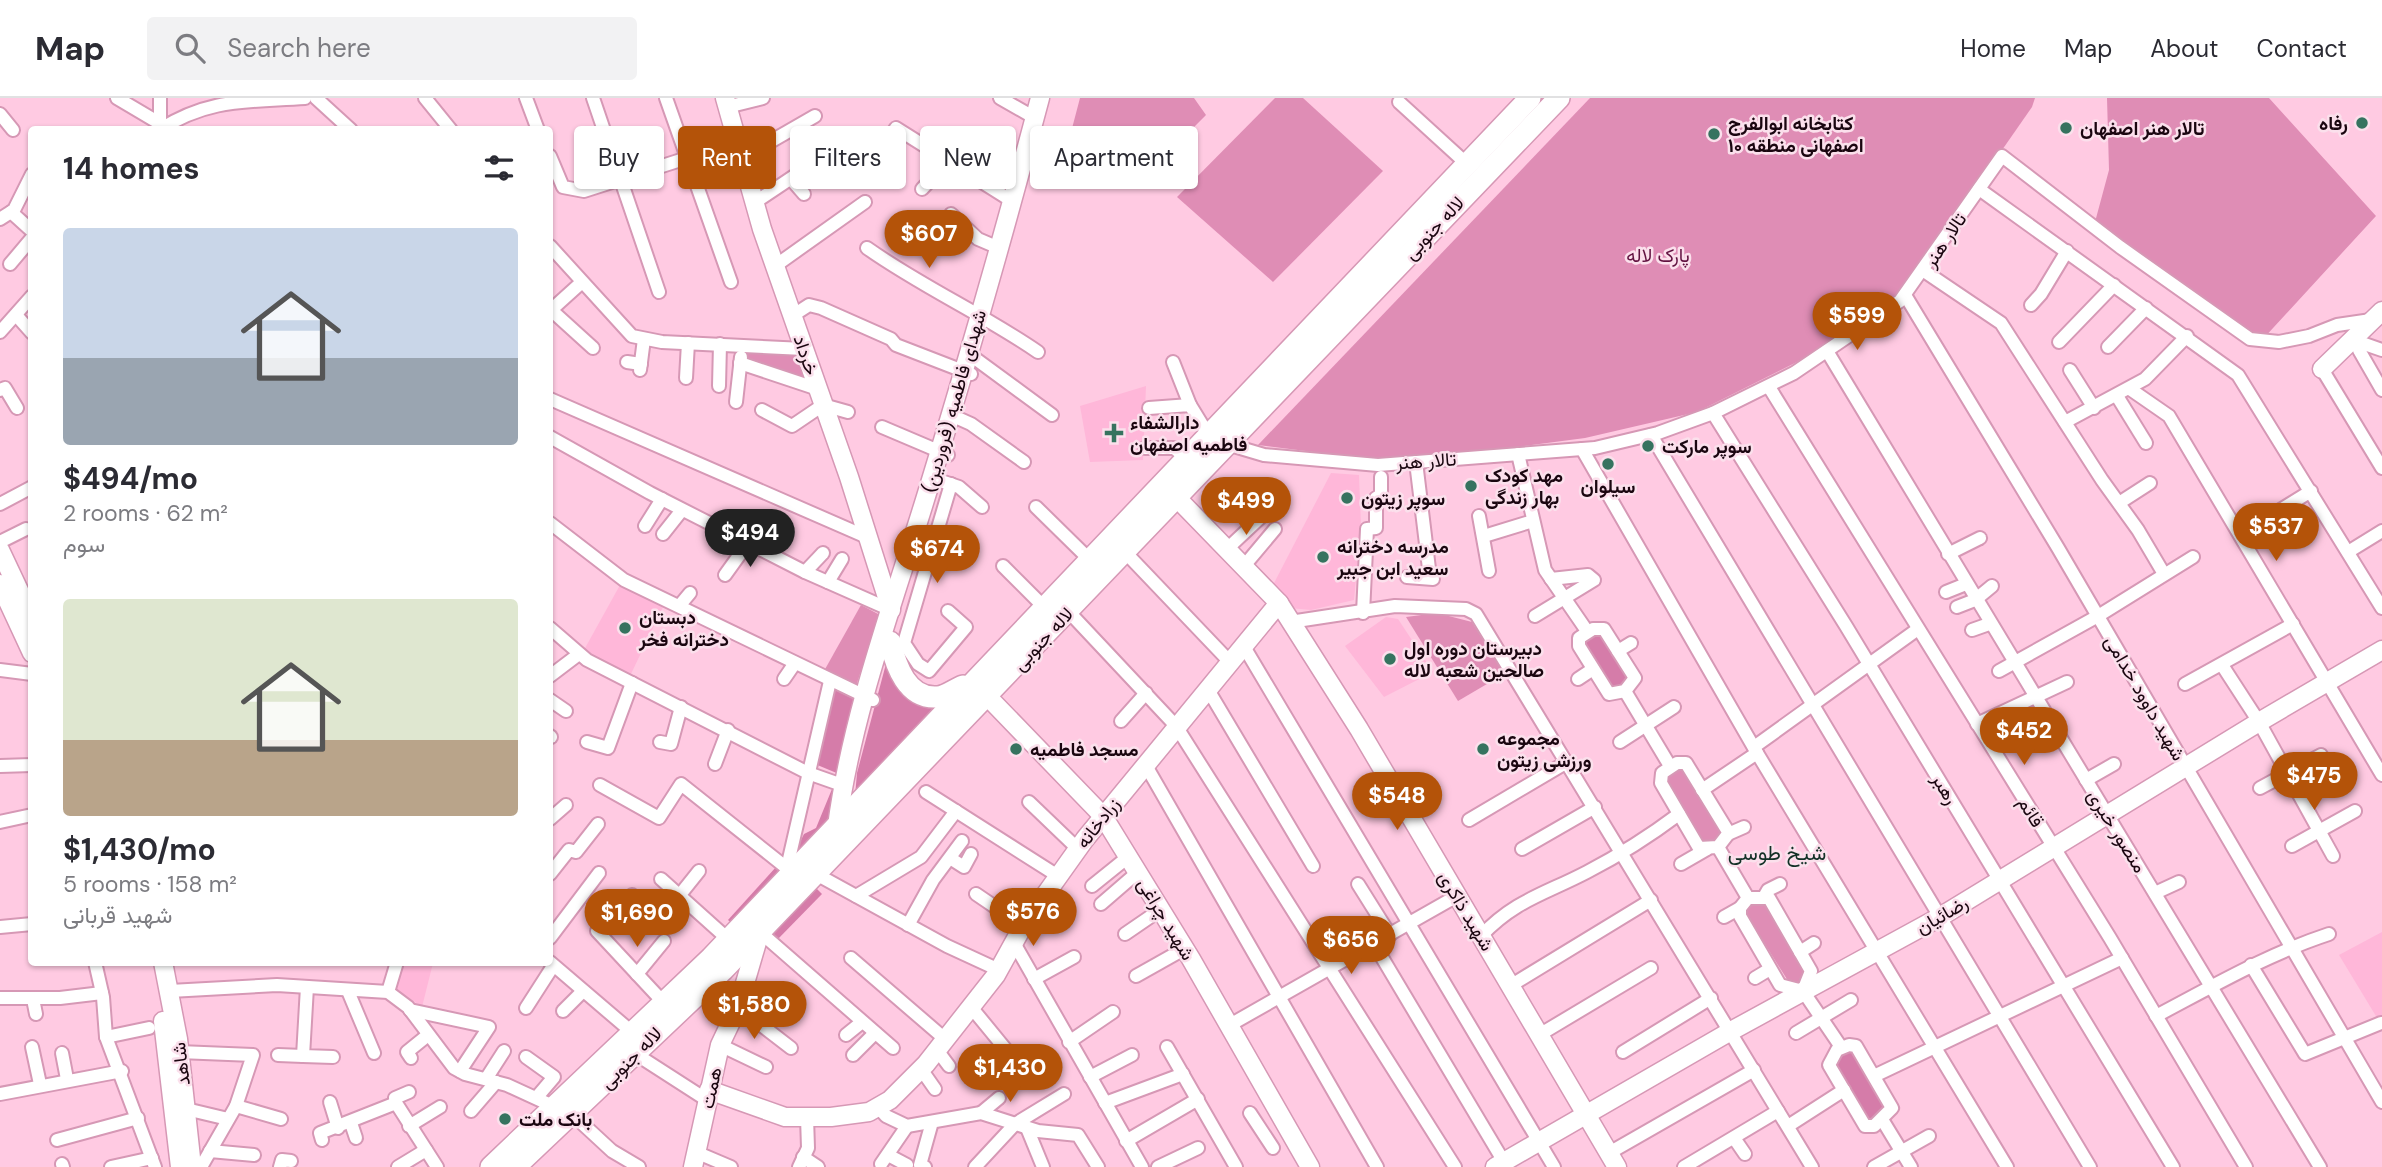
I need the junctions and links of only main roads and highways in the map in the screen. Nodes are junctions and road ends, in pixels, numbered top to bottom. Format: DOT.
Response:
graph roads {
  1 [pos="1559,98"];
  2 [pos="1528,99"];
  3 [pos="1450,184"];
  4 [pos="1387,278"];
  5 [pos="1352,288"];
  6 [pos="1287,382"];
  7 [pos="1218,440"];
  8 [pos="890,642"];
  9 [pos="977,678"];
  10 [pos="929,696"];
  11 [pos="948,724"];
  12 [pos="634,1043"];
  13 [pos="512,1162"];
  14 [pos="491,1167"];
  1 -- 4 [label="main road, لاله جنوبی"];
  2 -- 3 [label="main road, لاله جنوبی"];
  3 -- 4 [label="main road"];
  3 -- 5 [label="main road, لاله جنوبی"];
  4 -- 6 [label="main road, لاله جنوبی"];
  5 -- 6 [label="main road"];
  5 -- 7 [label="main road, لاله جنوبی"];
  6 -- 7 [label="main road, لاله جنوبی"];
  7 -- 9 [label="main road, لاله جنوبی"];
  7 -- 11 [label="main road, لاله جنوبی"];
  8 -- 10 [label="main road"];
  9 -- 10 [label="main road"];
  9 -- 11 [label="main road, لاله جنوبی"];
  10 -- 11 [label="main road"];
  11 -- 12 [label="main road, لاله جنوبی"];
  11 -- 12 [label="main road, لاله جنوبی"];
  12 -- 13 [label="main road, لاله جنوبی"];
  13 -- 14 [label="main road, لاله جنوبی"];
}
